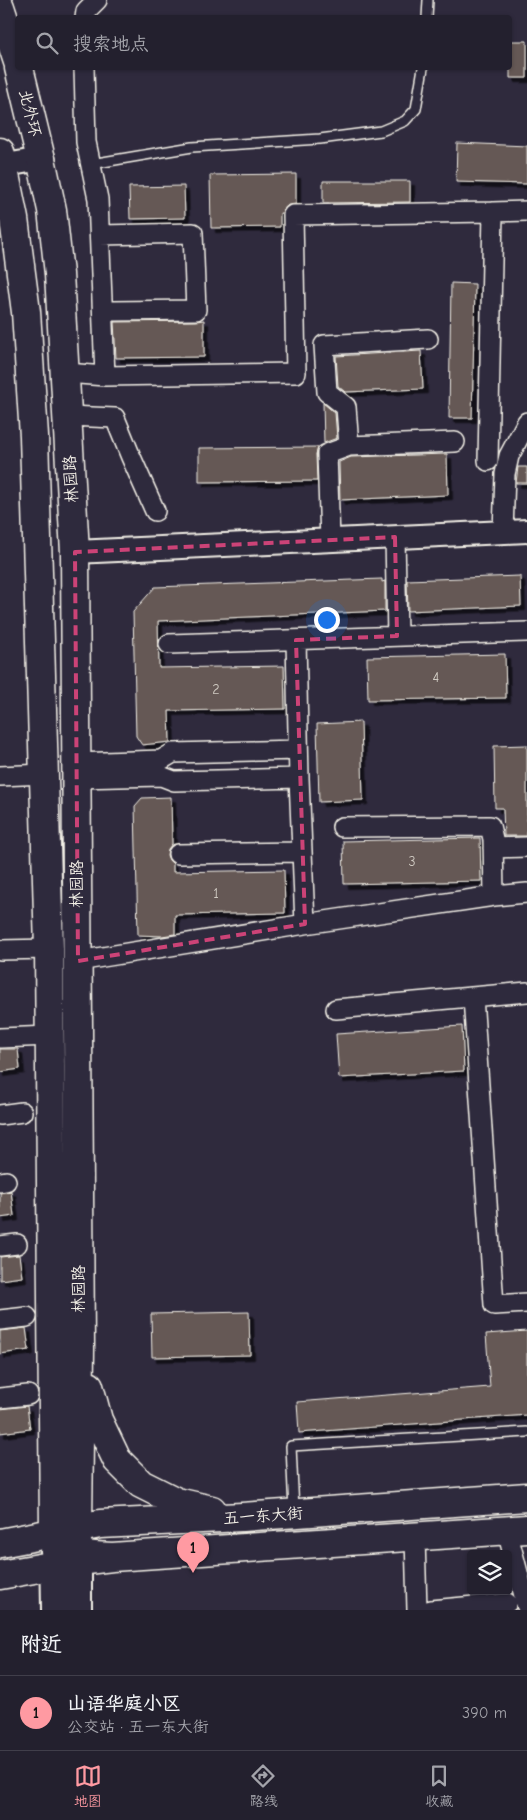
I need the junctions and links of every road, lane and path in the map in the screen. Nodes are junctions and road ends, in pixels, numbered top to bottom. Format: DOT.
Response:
graph roads {
  1 [pos="97,0"];
  2 [pos="428,0"];
  3 [pos="0,7"];
  4 [pos="85,15"];
  5 [pos="427,15"];
  6 [pos="15,53"];
  7 [pos="19,70"];
  8 [pos="84,70"];
  9 [pos="423,70"];
  10 [pos="41,159"];
  11 [pos="1,162"];
  12 [pos="91,164"];
  13 [pos="527,211"];
  14 [pos="493,212"];
  15 [pos="100,235"];
  16 [pos="113,311"];
  17 [pos="428,338"];
  18 [pos="66,373"];
  19 [pos="105,376"];
  20 [pos="68,416"];
  21 [pos="527,422"];
  22 [pos="455,442"];
  23 [pos="348,446"];
  24 [pos="488,460"];
  25 [pos="155,511"];
  26 [pos="527,531"];
  27 [pos="503,532"];
  28 [pos="394,537"];
  29 [pos="330,540"];
  30 [pos="75,552"];
  31 [pos="527,632"];
  32 [pos="397,636"];
  33 [pos="296,640"];
  34 [pos="169,644"];
  35 [pos="298,750"];
  36 [pos="76,771"];
  37 [pos="44,774"];
  38 [pos="0,776"];
  39 [pos="299,778"];
  40 [pos="342,827"];
  41 [pos="493,848"];
  42 [pos="527,848"];
  43 [pos="301,852"];
  44 [pos="178,854"];
  45 [pos="527,893"];
  46 [pos="494,896"];
  47 [pos="305,924"];
  48 [pos="49,949"];
  49 [pos="0,950"];
  50 [pos="78,961"];
  51 [pos="527,992"];
  52 [pos="473,997"];
  53 [pos="336,1009"];
  54 [pos="50,1036"];
  55 [pos="0,1038"];
  56 [pos="22,1112"];
  57 [pos="0,1115"];
  58 [pos="527,1303"];
  59 [pos="27,1317"];
  60 [pos="0,1320"];
  61 [pos="80,1348"];
  62 [pos="28,1395"];
  63 [pos="0,1398"];
  64 [pos="527,1432"];
  65 [pos="527,1497"];
  66 [pos="294,1514"];
  67 [pos="242,1518"];
  68 [pos="66,1530"];
  69 [pos="517,1530"];
  70 [pos="414,1537"];
  71 [pos="0,1543"];
  72 [pos="71,1560"];
  73 [pos="0,1576"];
  74 [pos="506,1603"];
  75 [pos="527,1607"];
  76 [pos="55,1610"];
  77 [pos="78,1610"];
  78 [pos="417,1610"];
  79 [pos="431,1610"];
  1 -- 4 [label="street"];
  2 -- 5 [label="lane"];
  3 -- 6 [label="main road"];
  7 -- 10 [label="main road, 北外环"];
  8 -- 12 [label="street"];
  9 -- 12 [label="lane"];
  10 -- 11 [label="street"];
  10 -- 18 [label="main road, 林园路"];
  11 -- 37 [label="main road, 林园路"];
  12 -- 15 [label="street"];
  13 -- 14 [label="street"];
  14 -- 19 [label="street"];
  14 -- 24 [label="street"];
  15 -- 16 [label="street"];
  15 -- 19 [label="street"];
  17 -- 23 [label="street"];
  18 -- 19 [label="street"];
  18 -- 20 [label="main road, 林园路"];
  20 -- 25 [label="street"];
  20 -- 30 [label="main road, 林园路"];
  21 -- 27 [label="street"];
  22 -- 23 [label="street"];
  23 -- 29 [label="street"];
  26 -- 27 [label="street"];
  27 -- 28 [label="street"];
  28 -- 29 [label="street"];
  28 -- 32 [label="street"];
  29 -- 30 [label="street"];
  30 -- 36 [label="main road, 林园路"];
  31 -- 32 [label="street"];
  32 -- 33 [label="street"];
  33 -- 34 [label="street"];
  33 -- 35 [label="street"];
  35 -- 36 [label="street"];
  35 -- 39 [label="street"];
  36 -- 39 [label="street"];
  36 -- 50 [label="main road, 林园路"];
  37 -- 38 [label="street"];
  37 -- 48 [label="main road, 林园路"];
  39 -- 43 [label="street"];
  40 -- 41 [label="street"];
  41 -- 42 [label="street"];
  41 -- 46 [label="street"];
  43 -- 44 [label="street"];
  43 -- 47 [label="street"];
  45 -- 46 [label="street"];
  46 -- 47 [label="street"];
  47 -- 50 [label="street"];
  48 -- 49 [label="street"];
  48 -- 54 [label="main road, 林园路"];
  50 -- 61 [label="main road, 林园路"];
  51 -- 52 [label="street"];
  52 -- 53 [label="street"];
  52 -- 58 [label="street"];
  54 -- 55 [label="street"];
  54 -- 68 [label="main road, 林园路"];
  56 -- 57 [label="street"];
  59 -- 60 [label="street"];
  61 -- 67 [label="main road"];
  61 -- 68 [label="main road, 林园路"];
  62 -- 63 [label="street"];
  64 -- 66 [label="lane"];
  65 -- 66 [label="main road, 五一东大街"];
  66 -- 67 [label="main road, 五一东大街"];
  67 -- 68 [label="main road, 五一东大街"];
  68 -- 71 [label="main road, 五一东大街"];
  68 -- 72 [label="main road"];
  69 -- 70 [label="main road, 五一东大街"];
  69 -- 75 [label="street"];
  70 -- 72 [label="main road, 五一东大街"];
  70 -- 78 [label="street"];
  72 -- 73 [label="main road, 五一东大街"];
  72 -- 76 [label="main road"];
  72 -- 77 [label="main road"];
  74 -- 79 [label="street"];
}
